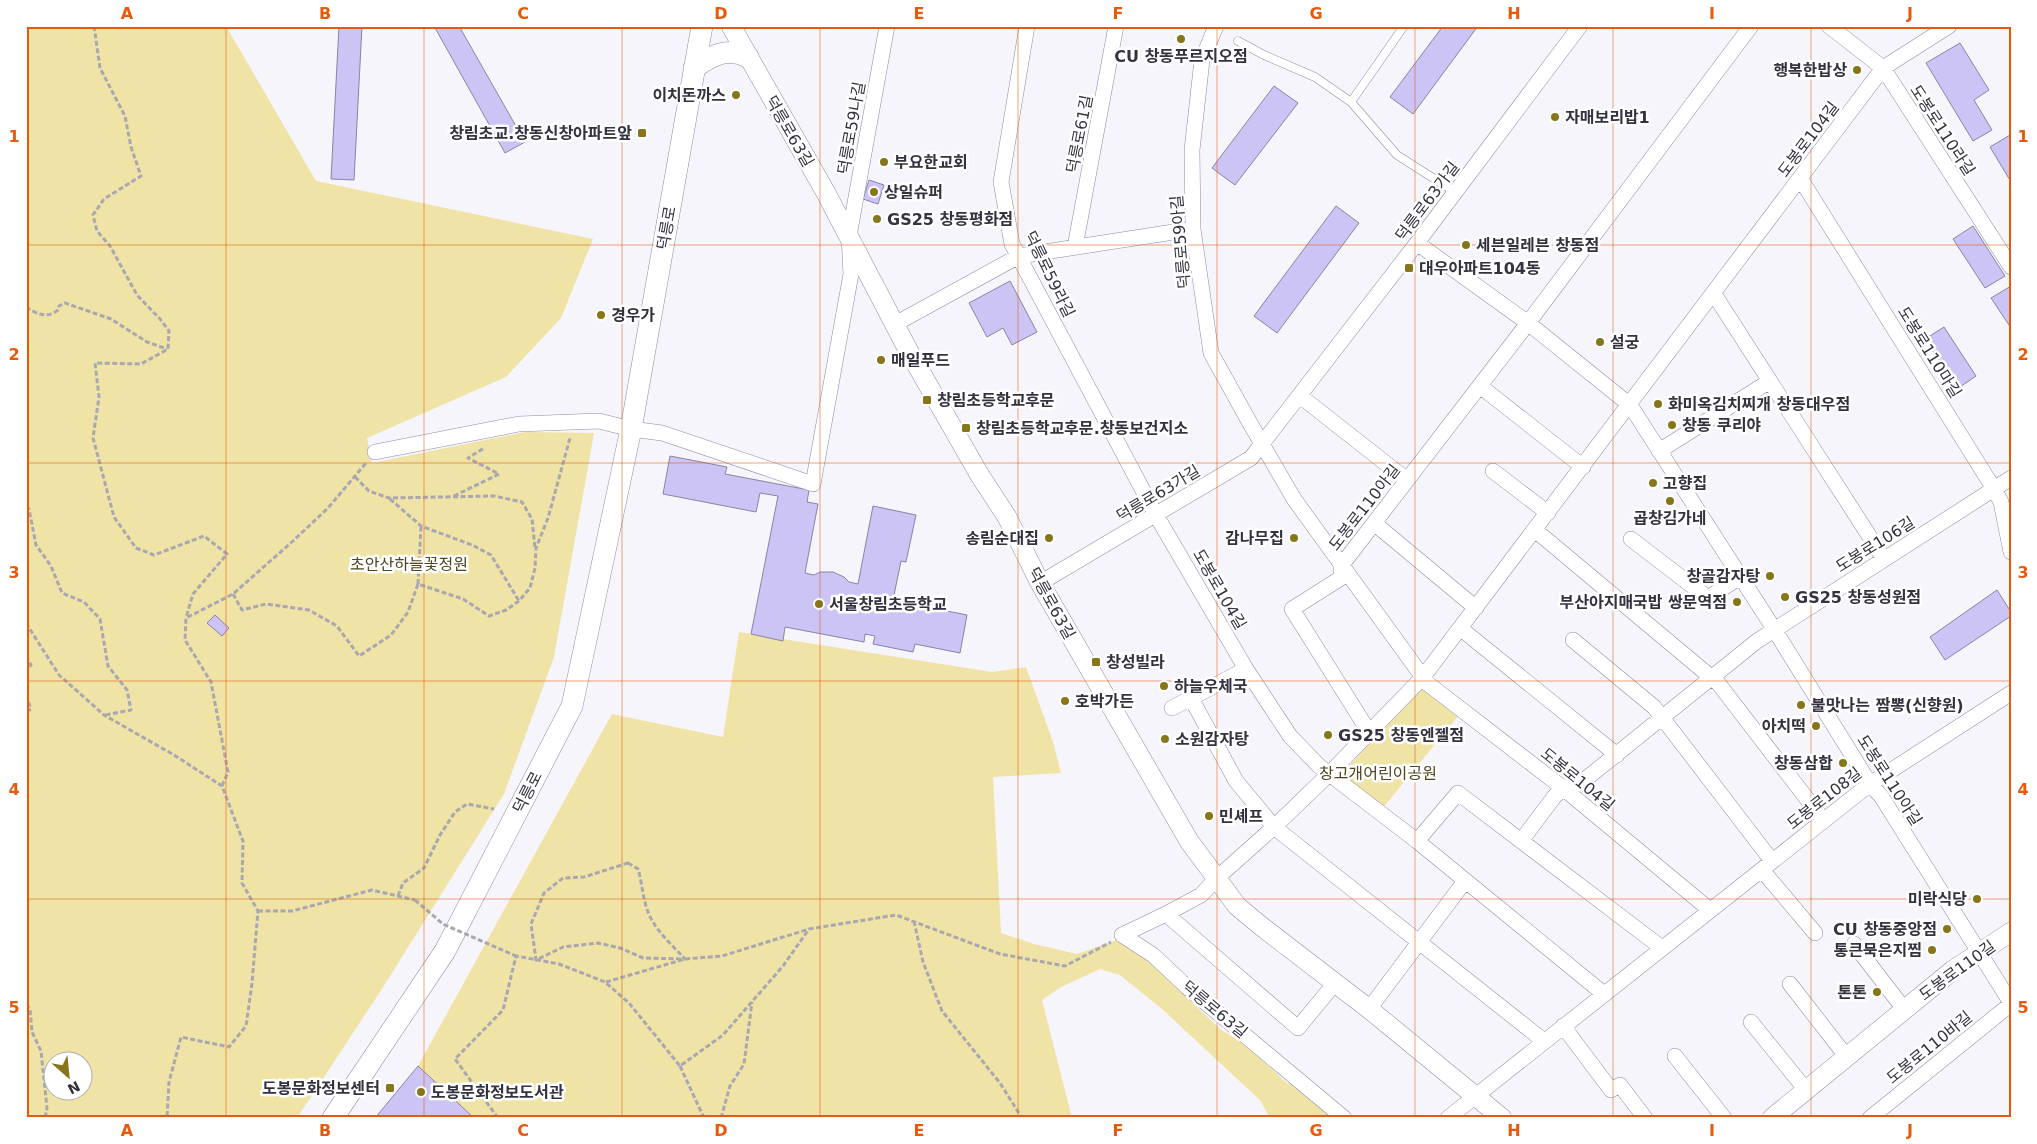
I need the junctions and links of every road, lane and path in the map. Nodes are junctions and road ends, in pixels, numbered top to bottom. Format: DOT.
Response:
graph roads {
  1 [pos="94,26"];
  2 [pos="702,26"];
  3 [pos="731,26"];
  4 [pos="887,26"];
  5 [pos="1027,26"];
  6 [pos="1116,26"];
  7 [pos="1216,26"];
  8 [pos="1404,26"];
  9 [pos="1580,26"];
  10 [pos="1751,26"];
  11 [pos="1829,26"];
  12 [pos="1949,26"];
  13 [pos="1238,41"];
  14 [pos="748,57"];
  15 [pos="694,68"];
  16 [pos="1883,68"];
  17 [pos="1351,102"];
  18 [pos="1800,178"];
  19 [pos="1455,192"];
  20 [pos="1193,229"];
  21 [pos="849,236"];
  22 [pos="1417,243"];
  23 [pos="1075,247"];
  24 [pos="1019,256"];
  25 [pos="2011,267"];
  26 [pos="1714,294"];
  27 [pos="26,307"];
  28 [pos="1528,323"];
  29 [pos="895,324"];
  30 [pos="168,349"];
  31 [pos="1770,381"];
  32 [pos="1480,386"];
  33 [pos="1300,396"];
  34 [pos="1630,406"];
  35 [pos="631,429"];
  36 [pos="572,432"];
  37 [pos="491,444"];
  38 [pos="1262,444"];
  39 [pos="1659,451"];
  40 [pos="375,452"];
  41 [pos="1583,467"];
  42 [pos="1494,471"];
  43 [pos="354,477"];
  44 [pos="2011,478"];
  45 [pos="1408,480"];
  46 [pos="1994,489"];
  47 [pos="454,496"];
  48 [pos="389,498"];
  49 [pos="26,506"];
  50 [pos="1548,513"];
  51 [pos="1156,515"];
  52 [pos="1374,523"];
  53 [pos="421,526"];
  54 [pos="1535,530"];
  55 [pos="1631,539"];
  56 [pos="536,548"];
  57 [pos="2011,552"];
  58 [pos="1884,559"];
  59 [pos="1341,566"];
  60 [pos="1740,577"];
  61 [pos="418,584"];
  62 [pos="1040,584"];
  63 [pos="232,594"];
  64 [pos="518,601"];
  65 [pos="1476,608"];
  66 [pos="186,618"];
  67 [pos="27,626"];
  68 [pos="1460,628"];
  69 [pos="1774,629"];
  70 [pos="1574,640"];
  71 [pos="26,656"];
  72 [pos="1246,668"];
  73 [pos="26,672"];
  74 [pos="1423,677"];
  75 [pos="1711,678"];
  76 [pos="2011,693"];
  77 [pos="26,695"];
  78 [pos="1191,698"];
  79 [pos="1172,708"];
  80 [pos="26,712"];
  81 [pos="104,715"];
  82 [pos="1663,717"];
  83 [pos="1369,732"];
  84 [pos="1616,754"];
  85 [pos="1329,774"];
  86 [pos="1870,784"];
  87 [pos="222,786"];
  88 [pos="1563,788"];
  89 [pos="494,809"];
  90 [pos="1824,820"];
  91 [pos="1274,827"];
  92 [pos="1417,841"];
  93 [pos="1521,841"];
  94 [pos="1767,865"];
  95 [pos="1217,878"];
  96 [pos="1465,881"];
  97 [pos="398,896"];
  98 [pos="258,910"];
  99 [pos="1710,910"];
  100 [pos="1166,914"];
  101 [pos="914,922"];
  102 [pos="809,928"];
  103 [pos="2011,932"];
  104 [pos="1815,933"];
  105 [pos="1122,935"];
  106 [pos="1420,941"];
  107 [pos="1854,944"];
  108 [pos="1662,948"];
  109 [pos="1978,952"];
  110 [pos="516,956"];
  111 [pos="685,959"];
  112 [pos="536,960"];
  113 [pos="605,982"];
  114 [pos="1335,983"];
  115 [pos="1790,984"];
  116 [pos="1604,994"];
  117 [pos="752,1002"];
  118 [pos="26,1004"];
  119 [pos="2011,1004"];
  120 [pos="1369,1008"];
  121 [pos="1904,1009"];
  122 [pos="1751,1022"];
  123 [pos="1563,1026"];
  124 [pos="1544,1041"];
  125 [pos="1675,1056"];
  126 [pos="1846,1056"];
  127 [pos="680,1066"];
  128 [pos="1806,1090"];
  129 [pos="1475,1096"];
  130 [pos="46,1118"];
  131 [pos="167,1118"];
  132 [pos="332,1118"];
  133 [pos="498,1118"];
  134 [pos="704,1118"];
  135 [pos="721,1118"];
  136 [pos="1022,1118"];
  137 [pos="1344,1118"];
  138 [pos="1448,1118"];
  139 [pos="1502,1118"];
  140 [pos="1645,1118"];
  141 [pos="1724,1118"];
  142 [pos="1772,1118"];
  143 [pos="1870,1118"];
  1 -- 30 [label="path"];
  2 -- 15 [label="main road, 덕릉로"];
  3 -- 14 [label="street, 덕릉로63길"];
  4 -- 21 [label="street, 덕릉로59나길"];
  5 -- 24 [label="street, 덕릉로59라길"];
  6 -- 23 [label="street, 덕릉로61길"];
  7 -- 20 [label="street, 덕릉로59아길"];
  8 -- 17 [label="lane"];
  9 -- 19 [label="street, 덕릉로63가길"];
  10 -- 28 [label="street"];
  11 -- 16 [label="street, 도봉로110라길"];
  12 -- 16 [label="street, 도봉로104길"];
  13 -- 17 [label="lane"];
  14 -- 15 [label="main road"];
  14 -- 21 [label="street, 덕릉로63길"];
  15 -- 35 [label="main road, 덕릉로"];
  16 -- 18 [label="street, 도봉로104길"];
  16 -- 25 [label="street, 도봉로110라길"];
  17 -- 19 [label="lane"];
  18 -- 26 [label="street, 도봉로104길"];
  18 -- 46 [label="street, 도봉로110마길"];
  19 -- 22 [label="street, 덕릉로63가길"];
  20 -- 23 [label="street"];
  20 -- 38 [label="street, 덕릉로59아길"];
  21 -- 29 [label="street, 덕릉로63길"];
  21 -- 35 [label="street, 덕릉로63길"];
  22 -- 28 [label="street, 도봉로110아길"];
  22 -- 33 [label="street, 덕릉로63가길"];
  23 -- 24 [label="street"];
  24 -- 29 [label="street"];
  24 -- 51 [label="street, 덕릉로59라길"];
  26 -- 31 [label="street"];
  26 -- 34 [label="street, 도봉로104길"];
  27 -- 30 [label="path"];
  28 -- 32 [label="street, 도봉로110아길"];
  28 -- 34 [label="street, 도봉로110아길"];
  29 -- 62 [label="street, 덕릉로63길"];
  30 -- 66 [label="path"];
  31 -- 39 [label="street"];
  31 -- 58 [label="street"];
  32 -- 41 [label="street"];
  32 -- 45 [label="street, 도봉로110아길"];
  33 -- 38 [label="street, 덕릉로63가길"];
  33 -- 45 [label="street"];
  34 -- 39 [label="street, 도봉로110아길"];
  34 -- 41 [label="street, 도봉로104길"];
  35 -- 40 [label="street"];
  35 -- 132 [label="main road, 덕릉로"];
  36 -- 56 [label="path"];
  37 -- 47 [label="path"];
  38 -- 51 [label="street, 덕릉로63가길"];
  38 -- 59 [label="street, 도봉로104길"];
  39 -- 60 [label="street, 도봉로110아길"];
  40 -- 43 [label="path"];
  41 -- 50 [label="street, 도봉로104길"];
  42 -- 50 [label="street"];
  43 -- 48 [label="path"];
  43 -- 63 [label="path"];
  44 -- 46 [label="street, 도봉로106길"];
  45 -- 52 [label="street, 도봉로110아길"];
  46 -- 57 [label="street, 도봉로110마길"];
  46 -- 58 [label="street, 도봉로106길"];
  47 -- 48 [label="path"];
  47 -- 56 [label="path"];
  48 -- 53 [label="path"];
  49 -- 81 [label="path"];
  50 -- 54 [label="street, 도봉로104길"];
  51 -- 62 [label="street, 덕릉로63가길"];
  51 -- 72 [label="street, 도봉로104길"];
  52 -- 59 [label="street, 도봉로110아길"];
  52 -- 65 [label="street"];
  53 -- 61 [label="path"];
  53 -- 64 [label="path"];
  54 -- 65 [label="street, 도봉로104길"];
  54 -- 75 [label="street"];
  55 -- 60 [label="street"];
  56 -- 64 [label="path"];
  58 -- 69 [label="street, 도봉로106길"];
  59 -- 74 [label="street, 도봉로104길"];
  59 -- 83 [label="street, 도봉로110아길"];
  60 -- 69 [label="street, 도봉로110아길"];
  61 -- 63 [label="path"];
  61 -- 64 [label="path"];
  62 -- 95 [label="street, 덕릉로63길"];
  63 -- 66 [label="path"];
  65 -- 68 [label="street, 도봉로104길"];
  66 -- 87 [label="path"];
  67 -- 81 [label="path"];
  68 -- 74 [label="street, 도봉로104길"];
  68 -- 84 [label="street"];
  69 -- 75 [label="street, 도봉로106길"];
  69 -- 86 [label="street, 도봉로110아길"];
  70 -- 82 [label="street"];
  71 -- 73 [label="path"];
  72 -- 78 [label="street"];
  72 -- 85 [label="street, 도봉로104길"];
  74 -- 83 [label="street, 도봉로104길"];
  74 -- 88 [label="street, 도봉로104길"];
  75 -- 82 [label="street, 도봉로106길"];
  75 -- 90 [label="street"];
  76 -- 86 [label="street, 도봉로108길"];
  77 -- 80 [label="path"];
  78 -- 79 [label="street"];
  78 -- 91 [label="street"];
  81 -- 87 [label="path"];
  82 -- 84 [label="street, 도봉로106길"];
  82 -- 94 [label="street"];
  83 -- 85 [label="street, 도봉로104길"];
  84 -- 88 [label="street, 도봉로106길"];
  85 -- 91 [label="street, 도봉로104길"];
  85 -- 92 [label="street, 도봉로104길"];
  86 -- 90 [label="street, 도봉로108길"];
  86 -- 109 [label="street, 도봉로110아길"];
  87 -- 98 [label="path"];
  88 -- 93 [label="street"];
  88 -- 99 [label="street, 도봉로104길"];
  89 -- 97 [label="path"];
  90 -- 94 [label="street, 도봉로108길"];
  91 -- 95 [label="street, 도봉로104길"];
  91 -- 106 [label="street"];
  92 -- 93 [label="street"];
  92 -- 96 [label="street, 도봉로104길"];
  93 -- 108 [label="street"];
  94 -- 99 [label="street, 도봉로108길"];
  94 -- 104 [label="street"];
  95 -- 100 [label="street"];
  95 -- 114 [label="street, 덕릉로63길"];
  96 -- 106 [label="street"];
  96 -- 116 [label="street, 도봉로104길"];
  97 -- 98 [label="path"];
  97 -- 110 [label="path, bridge"];
  98 -- 131 [label="path"];
  99 -- 108 [label="street, 도봉로108길"];
  100 -- 105 [label="street"];
  100 -- 114 [label="street"];
  101 -- 102 [label="path"];
  101 -- 105 [label="path"];
  101 -- 136 [label="path"];
  102 -- 111 [label="path"];
  102 -- 117 [label="path"];
  103 -- 109 [label="street, 도봉로110길"];
  105 -- 137 [label="street, 덕릉로63길"];
  106 -- 120 [label="street"];
  106 -- 124 [label="street"];
  107 -- 121 [label="street, 도봉로110길"];
  108 -- 116 [label="street, 도봉로108길"];
  109 -- 119 [label="street, 도봉로110바길"];
  109 -- 121 [label="street, 도봉로110길"];
  110 -- 112 [label="path"];
  110 -- 133 [label="path"];
  111 -- 112 [label="path"];
  111 -- 112 [label="path"];
  111 -- 113 [label="path"];
  112 -- 113 [label="path"];
  113 -- 127 [label="path"];
  114 -- 120 [label="street, 덕릉로63길"];
  115 -- 126 [label="street"];
  116 -- 123 [label="street, 도봉로108길"];
  117 -- 127 [label="path"];
  117 -- 135 [label="path"];
  118 -- 130 [label="path"];
  119 -- 143 [label="street, 도봉로110바길"];
  120 -- 129 [label="street, 덕릉로63길"];
  121 -- 126 [label="street, 도봉로110길"];
  122 -- 128 [label="street"];
  123 -- 124 [label="street, 도봉로108길"];
  123 -- 140 [label="street"];
  124 -- 129 [label="street, 도봉로108길"];
  125 -- 141 [label="street"];
  126 -- 128 [label="street, 도봉로110길"];
  127 -- 134 [label="path"];
  128 -- 142 [label="street, 도봉로110길"];
  129 -- 138 [label="street"];
  129 -- 139 [label="street, 덕릉로63길"];
}
